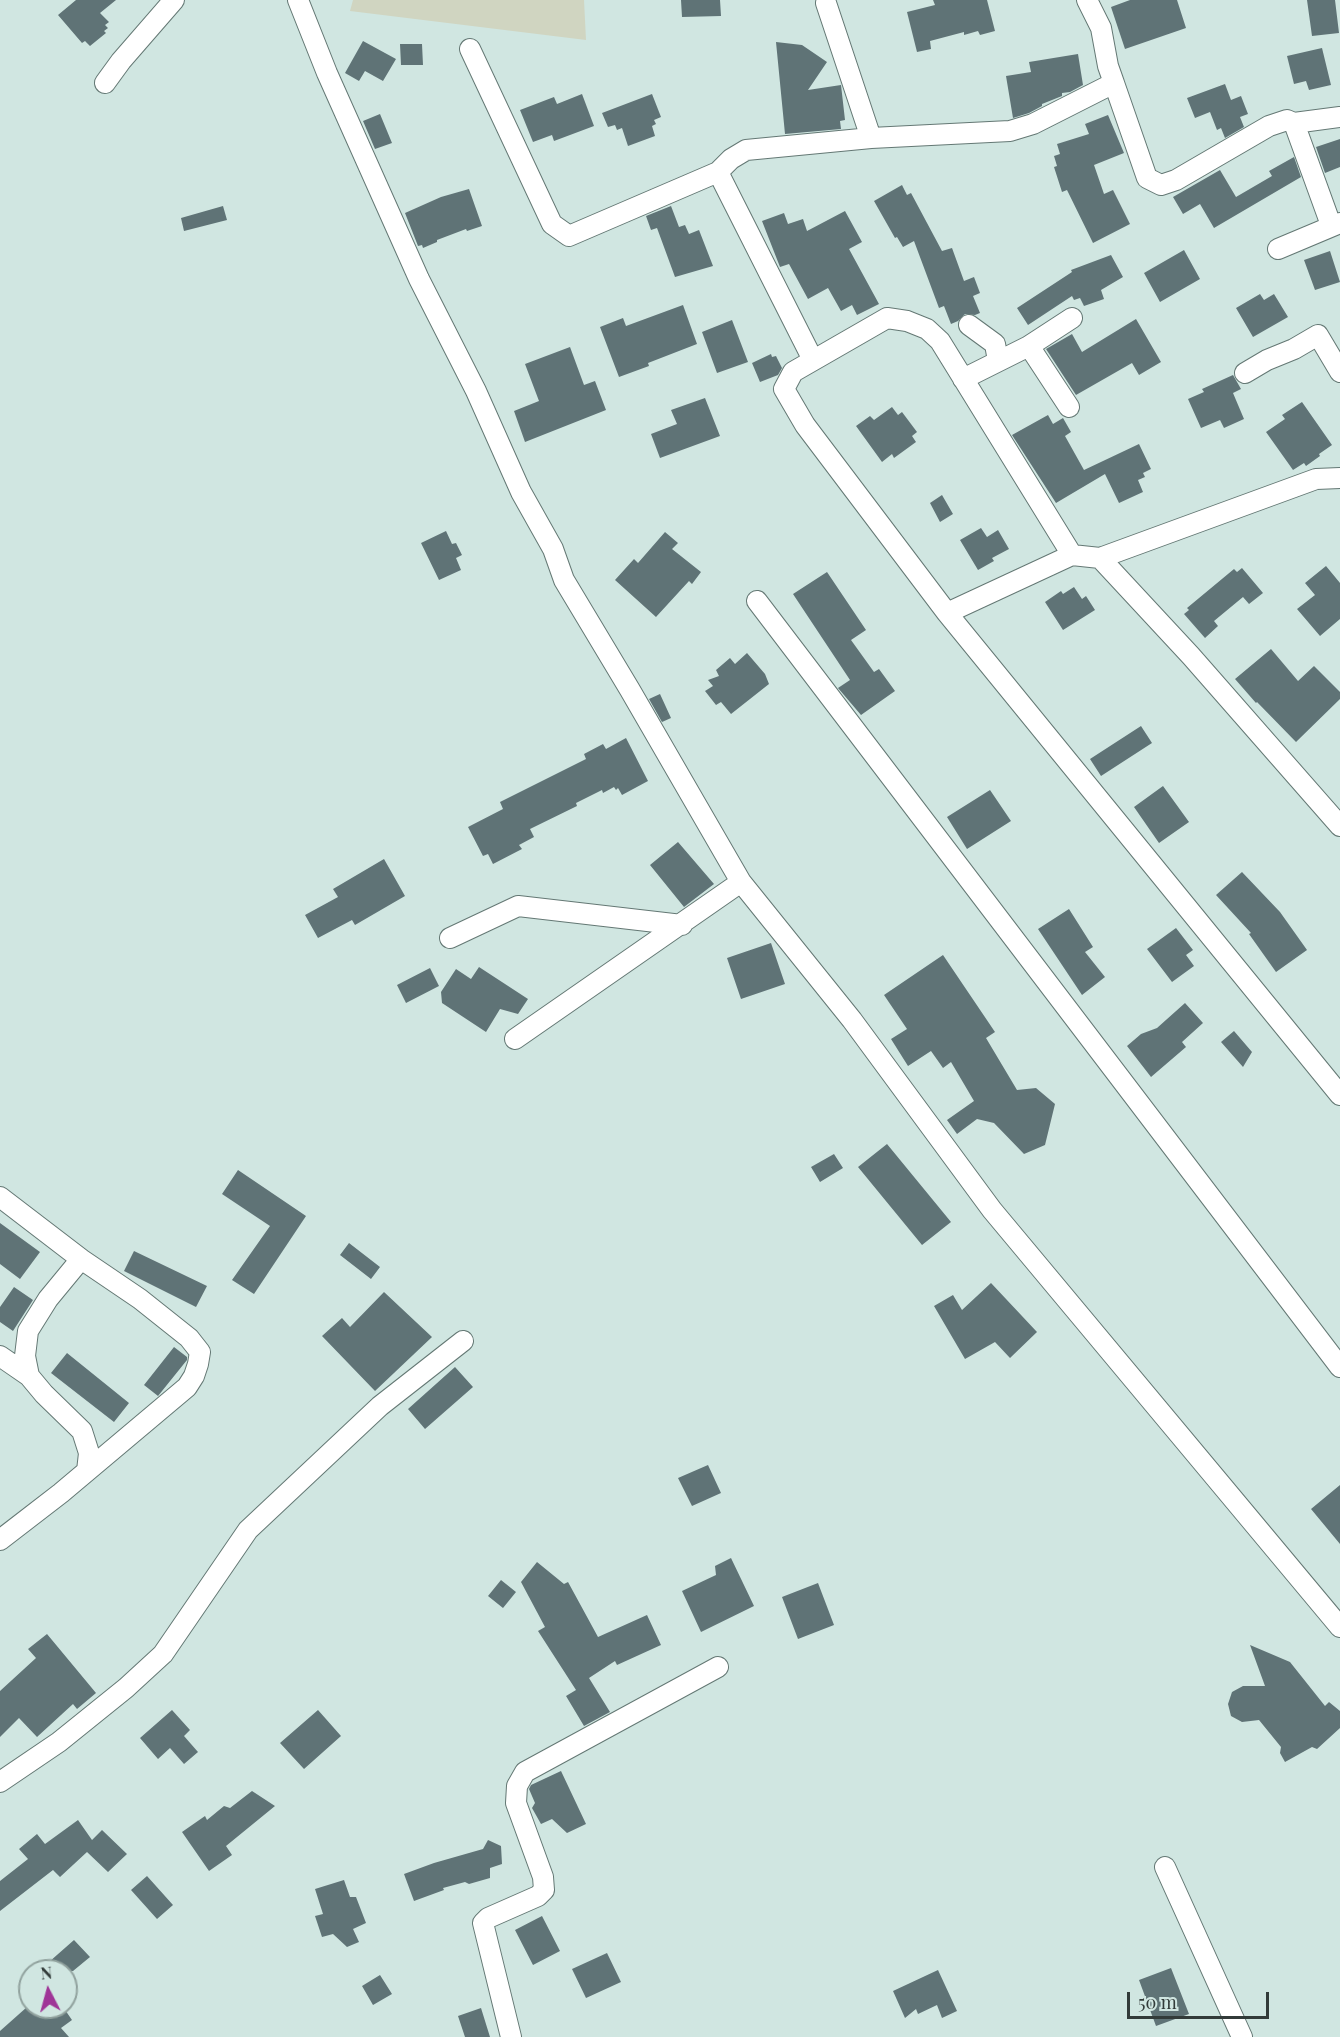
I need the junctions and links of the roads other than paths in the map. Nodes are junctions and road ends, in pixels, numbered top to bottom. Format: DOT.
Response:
graph roads {
  1 [pos="174,0"];
  2 [pos="298,0"];
  3 [pos="1087,0"];
  4 [pos="826,3"];
  5 [pos="470,49"];
  6 [pos="105,83"];
  7 [pos="1114,83"];
  8 [pos="1340,117"];
  9 [pos="1294,123"];
  10 [pos="871,138"];
  11 [pos="718,172"];
  12 [pos="1336,224"];
  13 [pos="1278,249"];
  14 [pos="1072,318"];
  15 [pos="969,325"];
  16 [pos="1029,345"];
  17 [pos="813,360"];
  18 [pos="998,361"];
  19 [pos="1340,372"];
  20 [pos="1245,373"];
  21 [pos="963,379"];
  22 [pos="1069,407"];
  23 [pos="1340,478"];
  24 [pos="1072,555"];
  25 [pos="1100,558"];
  26 [pos="757,601"];
  27 [pos="947,613"];
  28 [pos="1340,826"];
  29 [pos="741,882"];
  30 [pos="682,925"];
  31 [pos="450,938"];
  32 [pos="515,1039"];
  33 [pos="1340,1095"];
  34 [pos="0,1197"];
  35 [pos="81,1259"];
  36 [pos="463,1341"];
  37 [pos="0,1356"];
  38 [pos="1340,1367"];
  39 [pos="29,1377"];
  40 [pos="87,1471"];
  41 [pos="0,1540"];
  42 [pos="1340,1627"];
  43 [pos="718,1667"];
  44 [pos="0,1782"];
  45 [pos="1165,1867"];
  46 [pos="511,2037"];
  47 [pos="1242,2037"];
  1 -- 6 [label="street"];
  2 -- 29 [label="street"];
  3 -- 7 [label="street"];
  4 -- 10 [label="street"];
  5 -- 11 [label="street"];
  7 -- 9 [label="street"];
  7 -- 10 [label="street"];
  8 -- 9 [label="street"];
  9 -- 12 [label="street"];
  10 -- 11 [label="street"];
  11 -- 17 [label="street"];
  12 -- 13 [label="street"];
  14 -- 16 [label="street"];
  15 -- 18 [label="street"];
  16 -- 18 [label="street"];
  16 -- 22 [label="street"];
  17 -- 21 [label="street"];
  17 -- 27 [label="street"];
  18 -- 21 [label="street"];
  19 -- 20 [label="street"];
  21 -- 24 [label="street"];
  23 -- 25 [label="street"];
  24 -- 25 [label="street"];
  24 -- 27 [label="street"];
  25 -- 28 [label="street"];
  26 -- 38 [label="street"];
  27 -- 33 [label="street"];
  29 -- 30 [label="street"];
  29 -- 42 [label="street"];
  30 -- 31 [label="street"];
  30 -- 32 [label="street"];
  34 -- 35 [label="street"];
  35 -- 39 [label="street"];
  35 -- 40 [label="street"];
  36 -- 44 [label="street"];
  37 -- 39 [label="street"];
  39 -- 40 [label="street"];
  40 -- 41 [label="street"];
  43 -- 46 [label="street"];
  45 -- 47 [label="street"];
}
